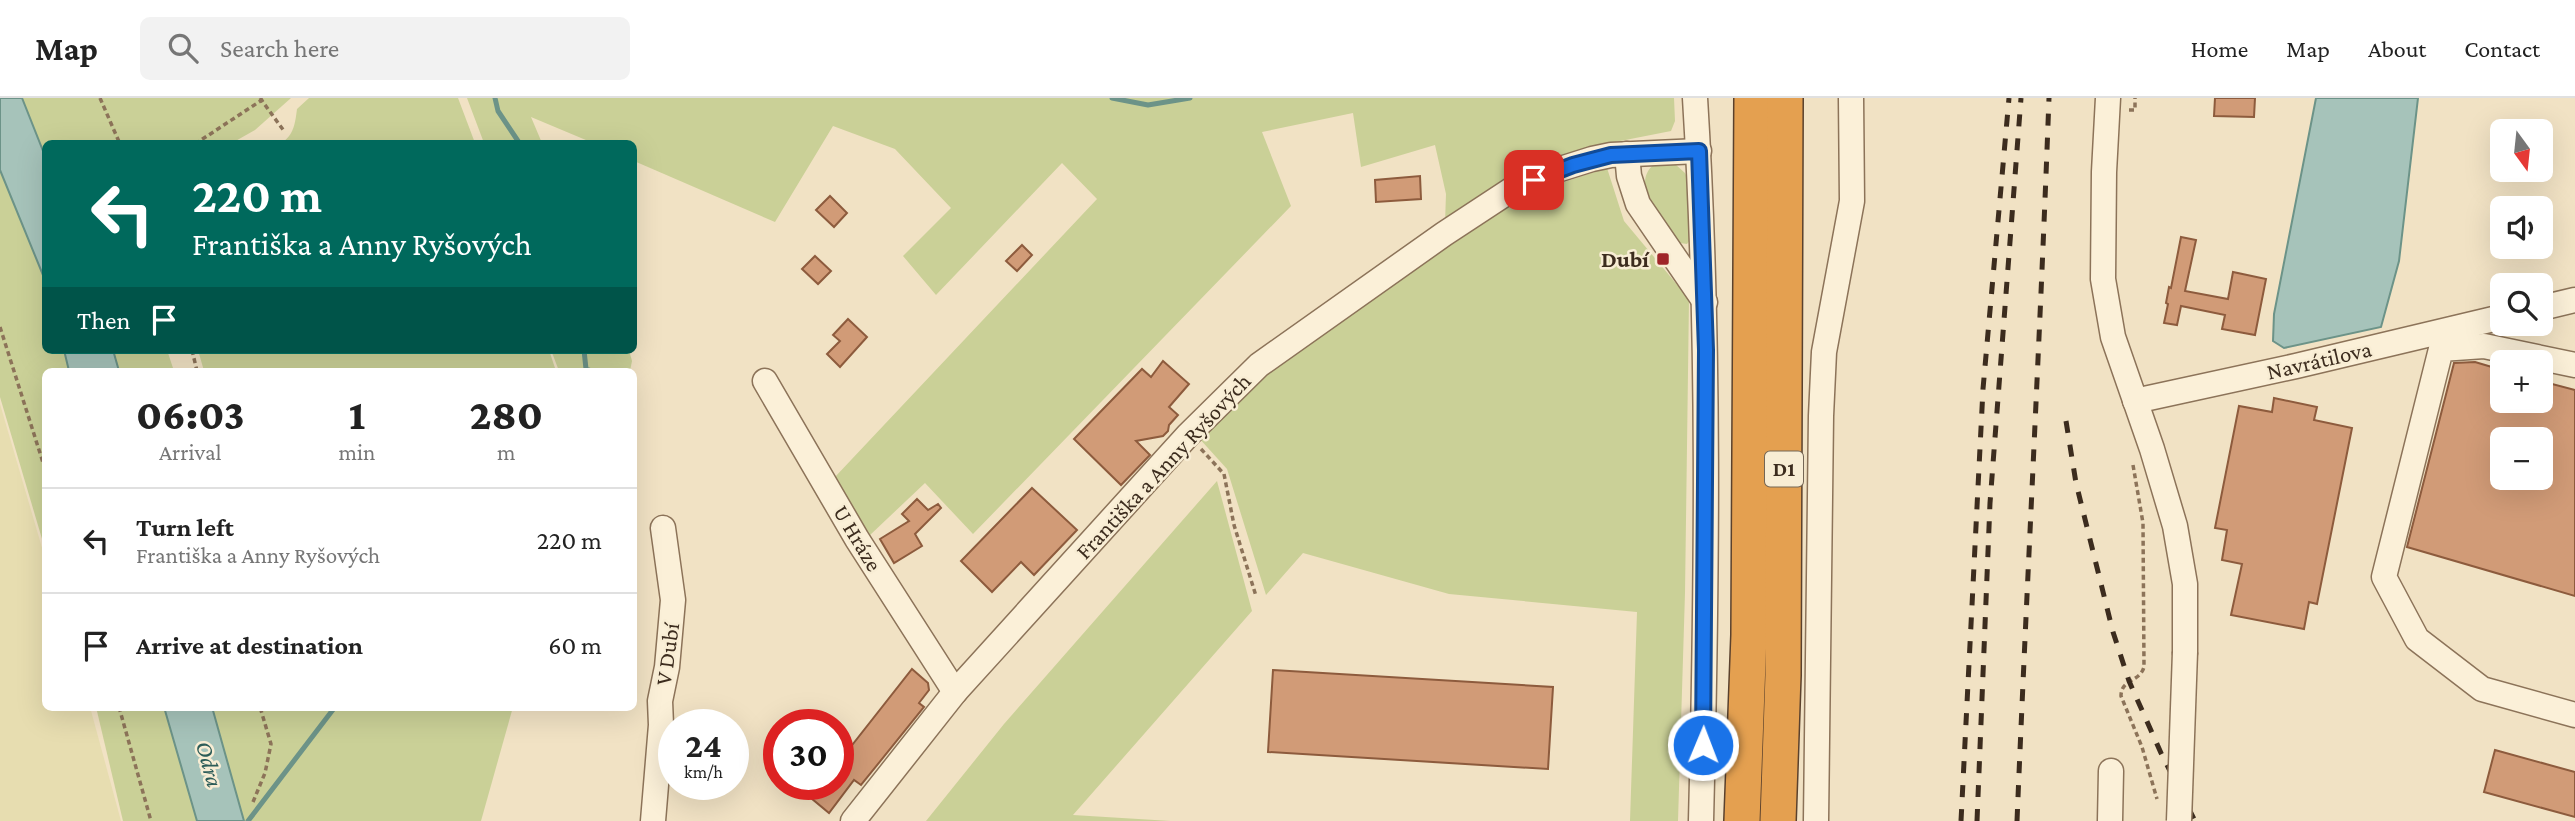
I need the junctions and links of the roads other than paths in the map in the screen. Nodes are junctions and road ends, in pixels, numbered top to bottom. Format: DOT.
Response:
graph roads {
  1 [pos="1850,98"];
  2 [pos="1696,105"];
  3 [pos="2112,105"];
  4 [pos="1769,108"];
  5 [pos="1699,151"];
  6 [pos="1627,154"];
  7 [pos="2575,300"];
  8 [pos="1706,302"];
  9 [pos="2553,305"];
  10 [pos="2490,320"];
  11 [pos="2575,365"];
  12 [pos="765,381"];
  13 [pos="2135,401"];
  14 [pos="663,528"];
  15 [pos="955,692"];
  16 [pos="2575,715"];
  17 [pos="2111,771"];
  18 [pos="653,821"];
  19 [pos="853,821"];
  20 [pos="1701,821"];
  21 [pos="1742,821"];
  22 [pos="1777,821"];
  23 [pos="1816,821"];
  24 [pos="2110,821"];
  25 [pos="2179,821"];
  1 -- 23 [label="street"];
  2 -- 5 [label="street"];
  3 -- 13 [label="street"];
  4 -- 21 [label="highway, D1"];
  4 -- 22 [label="highway, D1"];
  5 -- 6 [label="street, Františka a Anny Ryšových"];
  5 -- 8 [label="street"];
  6 -- 8 [label="street"];
  6 -- 15 [label="street, Františka a Anny Ryšových"];
  7 -- 9 [label="street"];
  8 -- 20 [label="street"];
  10 -- 13 [label="street, Navrátilova"];
  11 -- 16 [label="street"];
  12 -- 15 [label="street, U Hráze"];
  13 -- 25 [label="street, bridge"];
  14 -- 18 [label="street, V Dubí"];
  15 -- 19 [label="street, Františka a Anny Ryšových"];
  17 -- 24 [label="street"];
}
